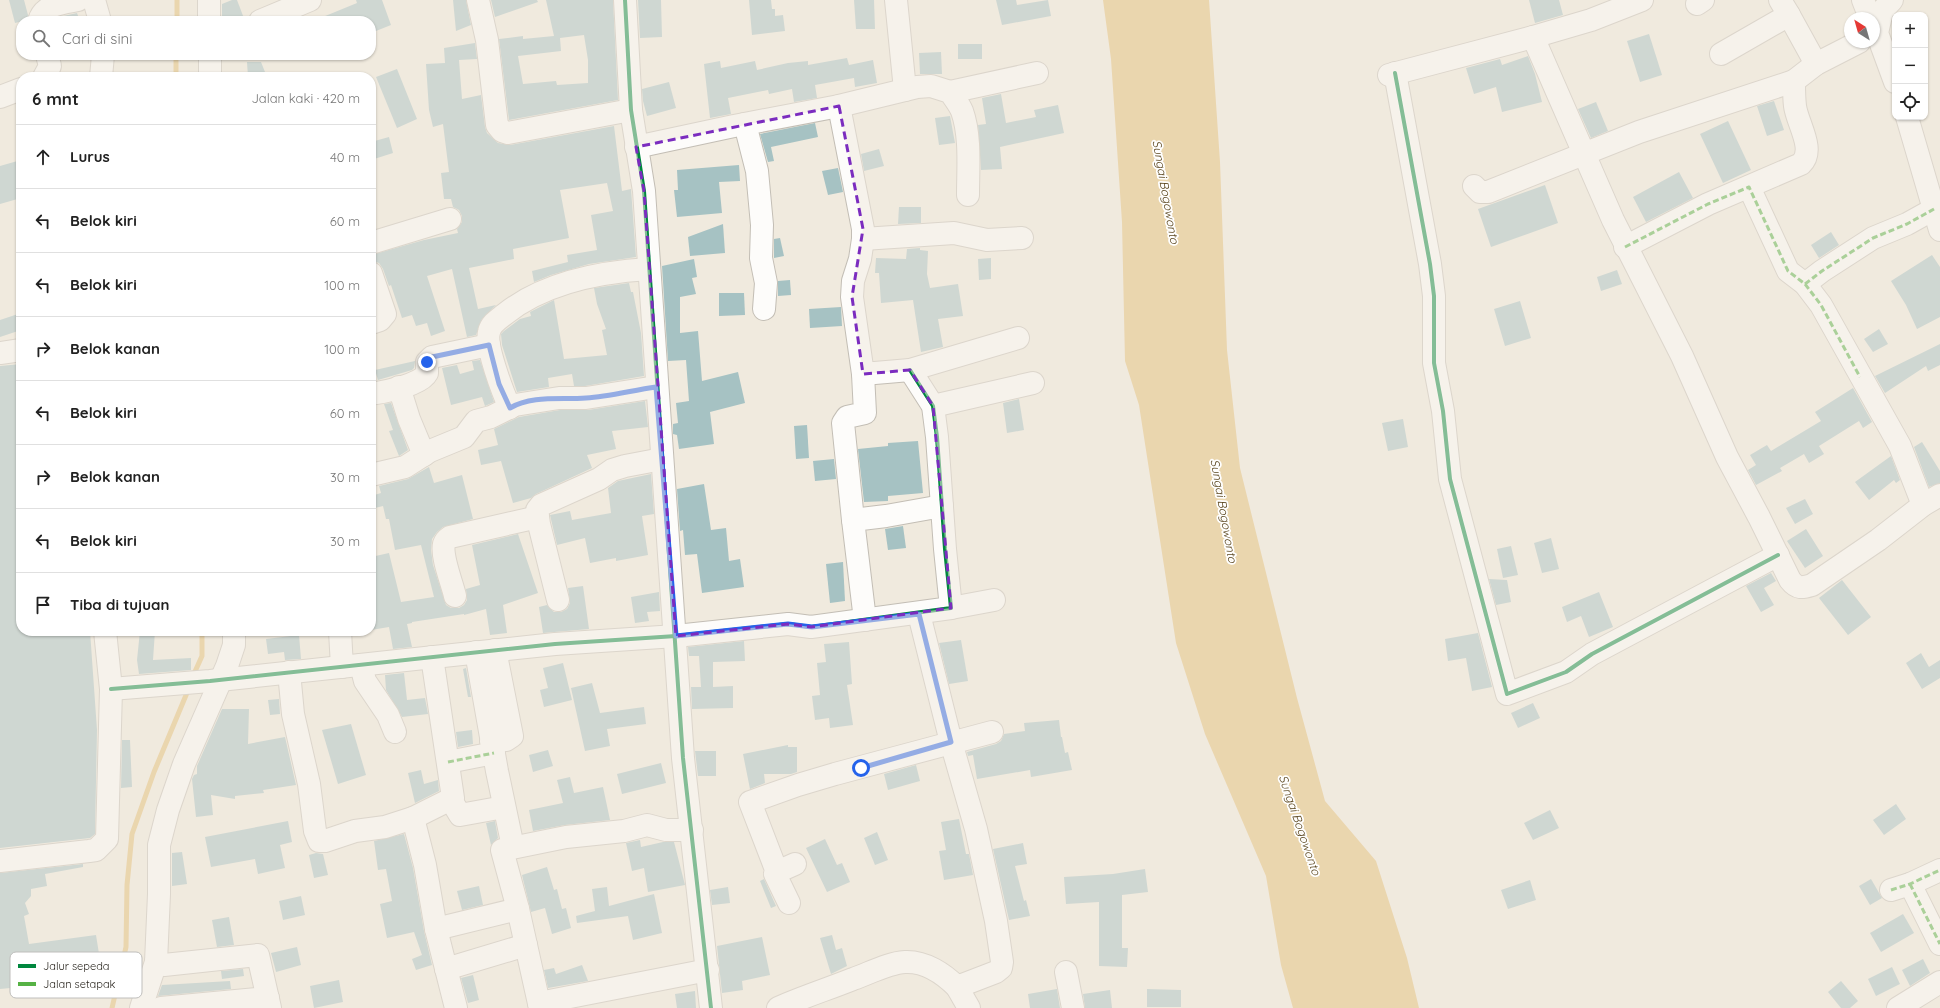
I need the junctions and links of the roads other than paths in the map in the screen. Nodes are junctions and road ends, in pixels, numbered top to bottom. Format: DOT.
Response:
graph roads {
  1 [pos="94,0"];
  2 [pos="209,0"];
  3 [pos="310,0"];
  4 [pos="478,0"];
  5 [pos="625,0"];
  6 [pos="896,0"];
  7 [pos="1640,0"];
  8 [pos="1863,0"];
  9 [pos="1892,0"];
  10 [pos="70,1"];
  11 [pos="1784,7"];
  12 [pos="1866,12"];
  13 [pos="1880,15"];
  14 [pos="41,16"];
  15 [pos="99,16"];
  16 [pos="209,16"];
  17 [pos="272,16"];
  18 [pos="1533,37"];
  19 [pos="1844,47"];
  20 [pos="1879,48"];
  21 [pos="1721,54"];
  22 [pos="48,60"];
  23 [pos="103,60"];
  24 [pos="210,60"];
  25 [pos="1816,64"];
  26 [pos="47,72"];
  27 [pos="101,72"];
  28 [pos="210,72"];
  29 [pos="1036,73"];
  30 [pos="1892,76"];
  31 [pos="1794,81"];
  32 [pos="905,90"];
  33 [pos="16,91"];
  34 [pos="950,92"];
  35 [pos="0,97"];
  36 [pos="839,106"];
  37 [pos="631,110"];
  38 [pos="1908,120"];
  39 [pos="745,124"];
  40 [pos="636,147"];
  41 [pos="1583,154"];
  42 [pos="1474,186"];
  43 [pos="1749,187"];
  44 [pos="968,196"];
  45 [pos="1934,209"];
  46 [pos="450,219"];
  47 [pos="1940,230"];
  48 [pos="1022,238"];
  49 [pos="863,240"];
  50 [pos="376,241"];
  51 [pos="1625,246"];
  52 [pos="649,270"];
  53 [pos="1805,284"];
  54 [pos="376,288"];
  55 [pos="764,309"];
  56 [pos="376,321"];
  57 [pos="1018,338"];
  58 [pos="489,345"];
  59 [pos="16,351"];
  60 [pos="0,353"];
  61 [pos="910,370"];
  62 [pos="863,374"];
  63 [pos="1033,383"];
  64 [pos="399,387"];
  65 [pos="656,387"];
  66 [pos="376,393"];
  67 [pos="932,406"];
  68 [pos="510,408"];
  69 [pos="424,455"];
  70 [pos="662,459"];
  71 [pos="376,474"];
  72 [pos="1931,500"];
  73 [pos="942,506"];
  74 [pos="538,517"];
  75 [pos="853,520"];
  76 [pos="1778,555"];
  77 [pos="455,596"];
  78 [pos="558,600"];
  79 [pos="994,600"];
  80 [pos="951,608"];
  81 [pos="919,614"];
  82 [pos="865,620"];
  83 [pos="105,636"];
  84 [pos="234,636"];
  85 [pos="342,636"];
  86 [pos="676,636"];
  87 [pos="486,651"];
  88 [pos="432,658"];
  89 [pos="352,666"];
  90 [pos="289,672"];
  91 [pos="216,681"];
  92 [pos="110,689"];
  93 [pos="395,732"];
  94 [pos="992,732"];
  95 [pos="951,742"];
  96 [pos="492,747"];
  97 [pos="448,762"];
  98 [pos="451,800"];
  99 [pos="504,808"];
  100 [pos="413,818"];
  101 [pos="692,830"];
  102 [pos="513,847"];
  103 [pos="0,861"];
  104 [pos="1940,870"];
  105 [pos="789,903"];
  106 [pos="518,909"];
  107 [pos="436,929"];
  108 [pos="1940,944"];
  109 [pos="526,945"];
  110 [pos="156,962"];
  111 [pos="446,969"];
  112 [pos="708,970"];
  113 [pos="1066,972"];
  114 [pos="1940,982"];
  115 [pos="956,987"];
  116 [pos="269,1003"];
  117 [pos="540,1006"];
  118 [pos="141,1008"];
  119 [pos="161,1008"];
  120 [pos="456,1008"];
  121 [pos="711,1008"];
  122 [pos="778,1008"];
  123 [pos="970,1008"];
  124 [pos="1073,1008"];
  125 [pos="1898,1008"];
  1 -- 15 [label="street"];
  2 -- 16 [label="street"];
  3 -- 17 [label="street"];
  4 -- 37 [label="street"];
  5 -- 37 [label="street"];
  6 -- 32 [label="street"];
  7 -- 18 [label="street"];
  8 -- 12 [label="street"];
  9 -- 13 [label="street"];
  10 -- 14 [label="street"];
  11 -- 21 [label="street"];
  11 -- 25 [label="street"];
  18 -- 41 [label="street"];
  18 -- 76 [label="street"];
  19 -- 25 [label="street"];
  20 -- 30 [label="street"];
  22 -- 26 [label="street"];
  23 -- 27 [label="street"];
  24 -- 28 [label="street"];
  25 -- 31 [label="street"];
  29 -- 34 [label="street"];
  31 -- 41 [label="street"];
  31 -- 43 [label="street"];
  32 -- 34 [label="street"];
  32 -- 36 [label="street"];
  33 -- 35 [label="street"];
  34 -- 44 [label="street"];
  36 -- 39 [label="street"];
  36 -- 49 [label="street"];
  37 -- 40 [label="street"];
  38 -- 45 [label="street"];
  39 -- 40 [label="street"];
  39 -- 55 [label="street"];
  40 -- 52 [label="street"];
  41 -- 42 [label="street"];
  41 -- 51 [label="street"];
  43 -- 51 [label="street"];
  43 -- 53 [label="street"];
  45 -- 47 [label="street"];
  45 -- 53 [label="street"];
  46 -- 50 [label="street"];
  48 -- 49 [label="street"];
  49 -- 62 [label="street"];
  51 -- 76 [label="street"];
  52 -- 58 [label="street"];
  52 -- 65 [label="street"];
  53 -- 72 [label="street"];
  54 -- 56 [label="street"];
  57 -- 61 [label="street"];
  58 -- 64 [label="street"];
  58 -- 68 [label="street"];
  59 -- 60 [label="street"];
  61 -- 62 [label="street"];
  61 -- 67 [label="street"];
  62 -- 75 [label="street"];
  63 -- 67 [label="street"];
  64 -- 66 [label="street"];
  64 -- 69 [label="street"];
  65 -- 68 [label="street"];
  65 -- 70 [label="street"];
  67 -- 73 [label="street"];
  68 -- 69 [label="street"];
  69 -- 71 [label="street"];
  70 -- 74 [label="street"];
  70 -- 86 [label="street"];
  72 -- 76 [label="street"];
  73 -- 75 [label="street"];
  73 -- 80 [label="street"];
  74 -- 77 [label="street"];
  74 -- 78 [label="street"];
  75 -- 82 [label="street"];
  79 -- 80 [label="street"];
  80 -- 81 [label="street"];
  81 -- 82 [label="street"];
  81 -- 95 [label="street"];
  82 -- 86 [label="street"];
  83 -- 92 [label="street"];
  84 -- 91 [label="street"];
  85 -- 89 [label="street"];
  86 -- 87 [label="street"];
  86 -- 101 [label="street"];
  87 -- 88 [label="street"];
  87 -- 96 [label="street"];
  88 -- 89 [label="street"];
  88 -- 97 [label="street"];
  89 -- 90 [label="street"];
  89 -- 93 [label="street"];
  90 -- 91 [label="street"];
  90 -- 100 [label="street"];
  91 -- 92 [label="street"];
  91 -- 110 [label="street"];
  92 -- 103 [label="street"];
  94 -- 95 [label="street"];
  95 -- 105 [label="street"];
  95 -- 115 [label="street"];
  96 -- 97 [label="street"];
  96 -- 99 [label="street"];
  97 -- 98 [label="street"];
  98 -- 99 [label="street"];
  98 -- 100 [label="street"];
  99 -- 102 [label="street"];
  100 -- 107 [label="street"];
  101 -- 102 [label="street"];
  101 -- 112 [label="street"];
  102 -- 106 [label="street"];
  104 -- 108 [label="street"];
  106 -- 107 [label="street"];
  106 -- 109 [label="street"];
  107 -- 111 [label="street"];
  109 -- 111 [label="street"];
  109 -- 117 [label="street"];
  110 -- 116 [label="street"];
  110 -- 118 [label="street"];
  111 -- 120 [label="street"];
  112 -- 117 [label="street"];
  112 -- 121 [label="street"];
  113 -- 124 [label="street"];
  114 -- 125 [label="street"];
  115 -- 122 [label="street"];
  115 -- 123 [label="street"];
  116 -- 119 [label="street"];
}
